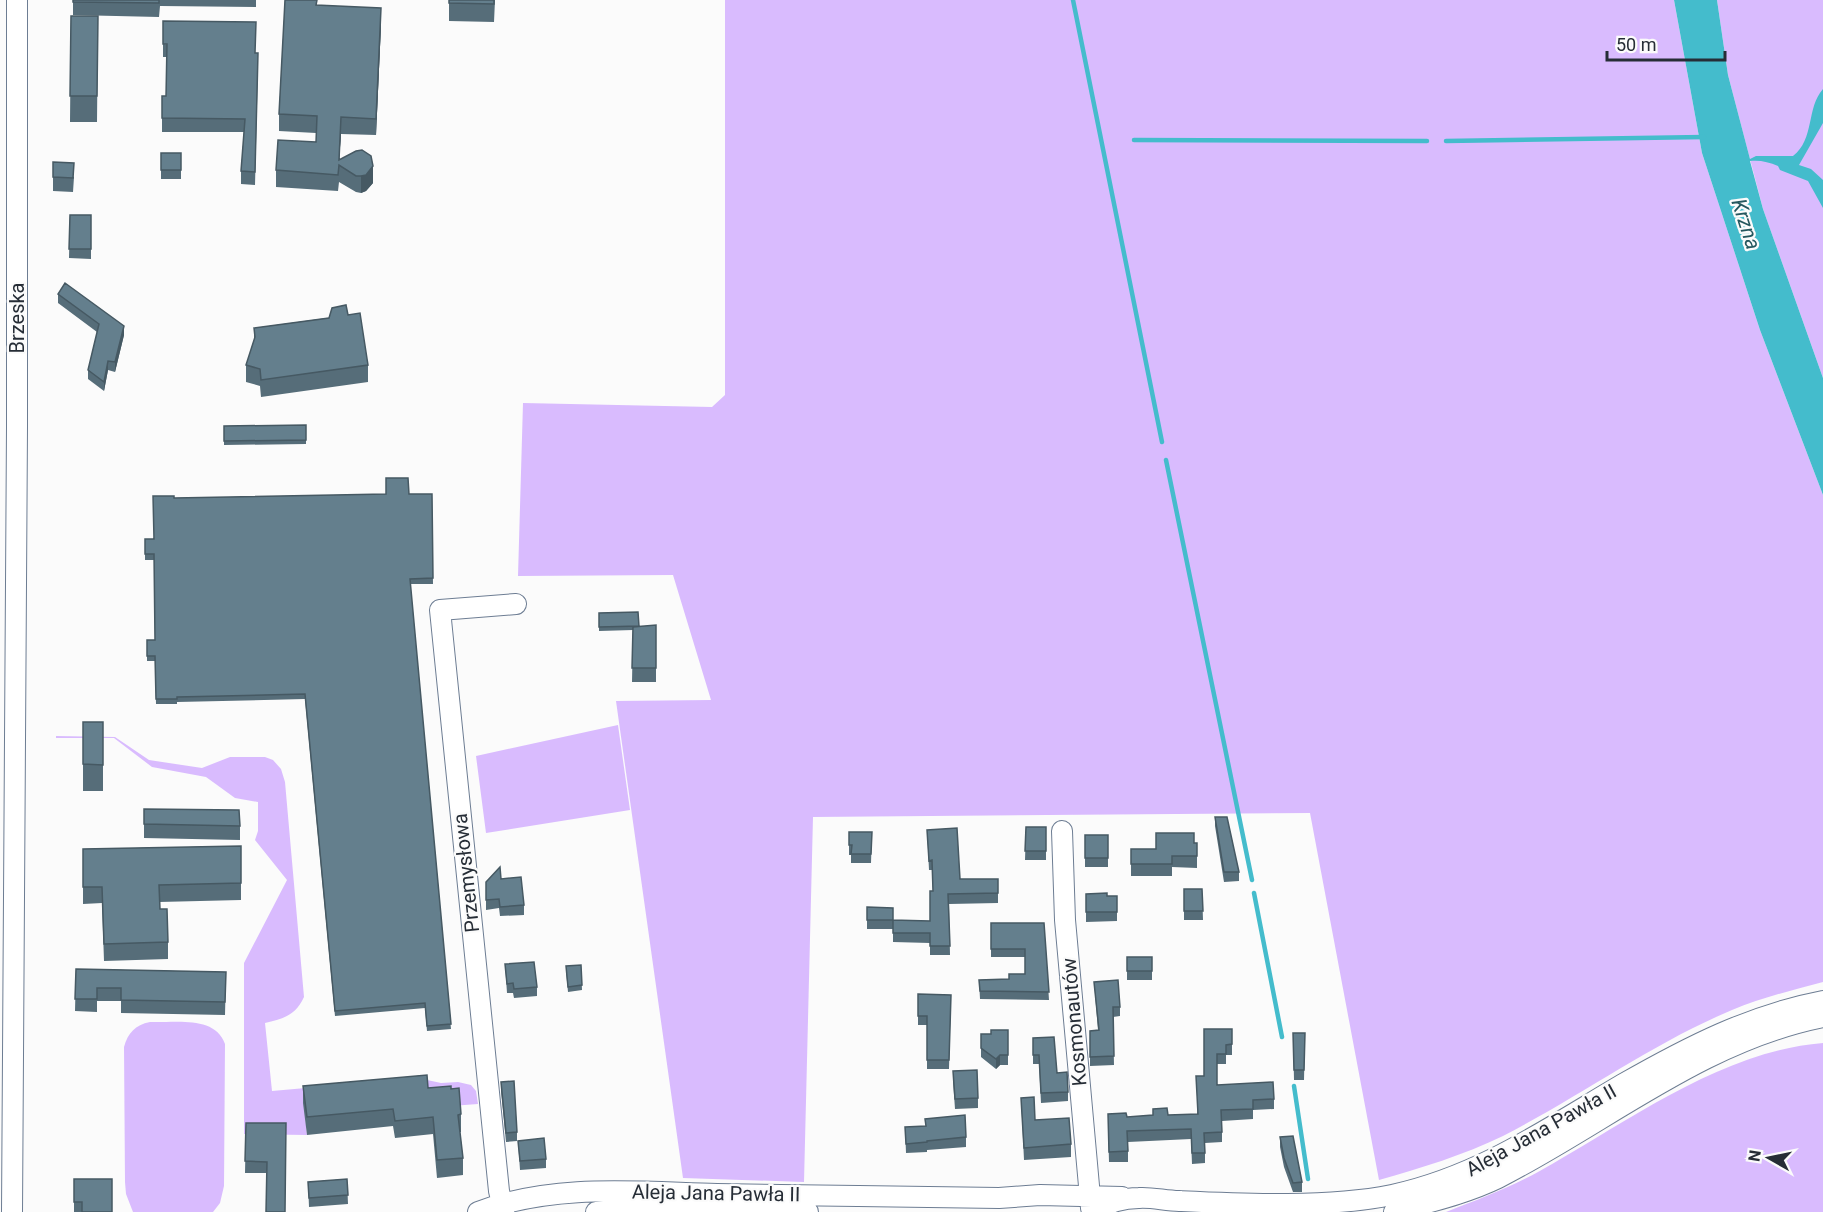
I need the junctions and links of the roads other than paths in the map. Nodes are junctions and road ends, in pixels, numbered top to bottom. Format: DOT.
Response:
graph roads {
  1 [pos="17,0"];
  2 [pos="516,604"];
  3 [pos="7,801"];
  4 [pos="1062,831"];
  5 [pos="1823,1001"];
  6 [pos="1823,1017"];
  7 [pos="999,1205"];
  8 [pos="810,1206"];
  9 [pos="1093,1206"];
  10 [pos="1184,1207"];
  11 [pos="502,1208"];
  12 [pos="1278,1208"];
  13 [pos="12,1212"];
  14 [pos="478,1212"];
  15 [pos="596,1212"];
  16 [pos="1394,1212"];
  1 -- 3 [label="street, Brzeska"];
  2 -- 11 [label="street, Przemysłowa"];
  3 -- 13 [label="street, Brzeska"];
  4 -- 9 [label="street, Kosmonautów"];
  5 -- 12 [label="street, Aleja Jana Pawła II"];
  6 -- 16 [label="street, Aleja Jana Pawła II"];
  7 -- 8 [label="street, Aleja Jana Pawła II"];
  7 -- 9 [label="street, Aleja Jana Pawła II"];
  8 -- 11 [label="street, Aleja Jana Pawła II"];
  8 -- 15 [label="street, Aleja Jana Pawła II"];
  9 -- 10 [label="street, Aleja Jana Pawła II"];
  10 -- 12 [label="street, Aleja Jana Pawła II"];
  11 -- 14 [label="street, Aleja Jana Pawła II"];
}
